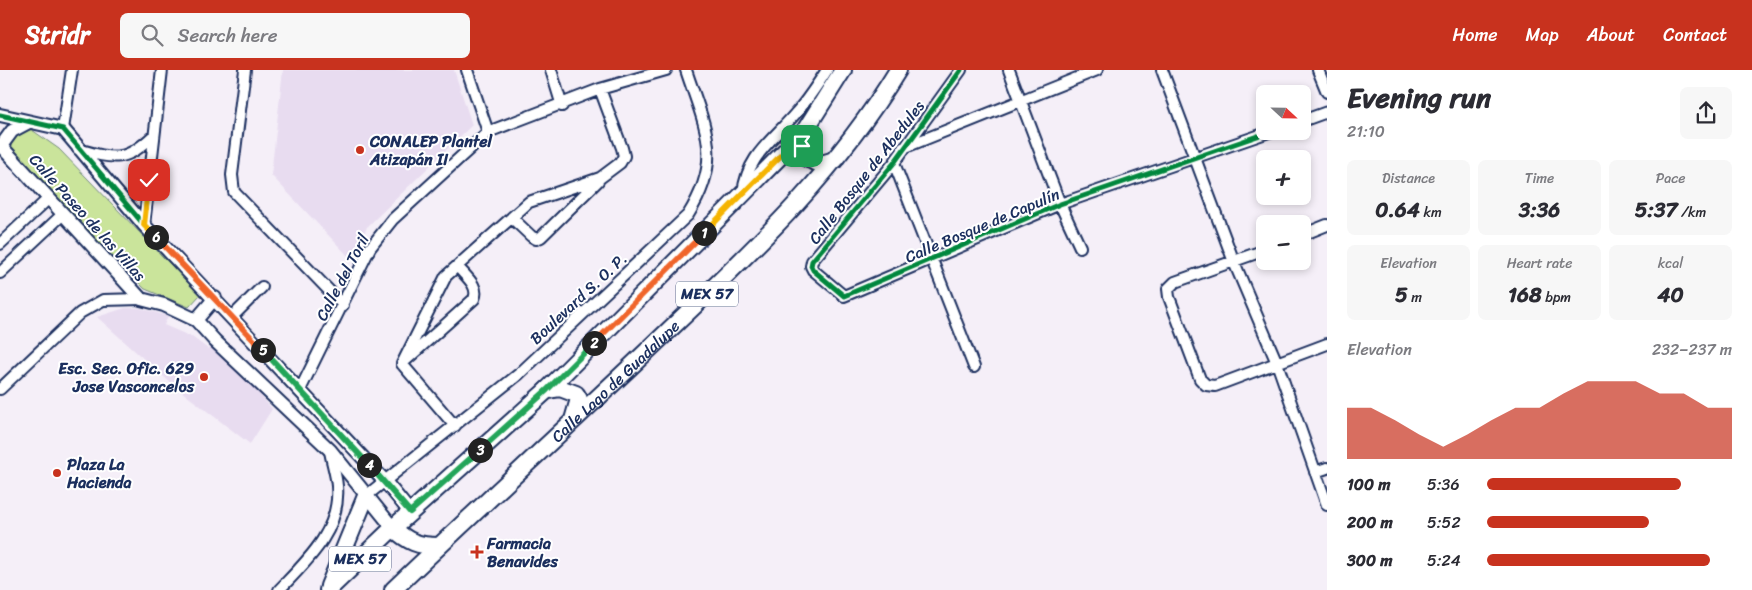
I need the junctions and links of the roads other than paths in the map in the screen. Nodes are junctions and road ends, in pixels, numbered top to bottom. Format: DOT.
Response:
graph roads {
  1 [pos="72,70"];
  2 [pos="162,70"];
  3 [pos="245,70"];
  4 [pos="466,70"];
  5 [pos="551,70"];
  6 [pos="666,70"];
  7 [pos="686,70"];
  8 [pos="827,70"];
  9 [pos="843,70"];
  10 [pos="898,70"];
  11 [pos="961,70"];
  12 [pos="1009,70"];
  13 [pos="1097,70"];
  14 [pos="1162,70"];
  15 [pos="1318,70"];
  16 [pos="600,89"];
  17 [pos="1327,92"];
  18 [pos="1020,102"];
  19 [pos="562,106"];
  20 [pos="1327,112"];
  21 [pos="0,115"];
  22 [pos="1311,118"];
  23 [pos="26,123"];
  24 [pos="63,129"];
  25 [pos="488,132"];
  26 [pos="804,132"];
  27 [pos="154,135"];
  28 [pos="1256,137"];
  29 [pos="0,145"];
  30 [pos="903,148"];
  31 [pos="78,149"];
  32 [pos="1195,158"];
  33 [pos="835,160"];
  34 [pos="894,163"];
  35 [pos="600,178"];
  36 [pos="743,194"];
  37 [pos="48,199"];
  38 [pos="1060,204"];
  39 [pos="62,215"];
  40 [pos="512,218"];
  41 [pos="144,225"];
  42 [pos="1327,225"];
  43 [pos="1311,231"];
  44 [pos="0,244"];
  45 [pos="1080,247"];
  46 [pos="1256,253"];
  47 [pos="931,260"];
  48 [pos="1234,262"];
  49 [pos="457,266"];
  50 [pos="0,273"];
  51 [pos="262,287"];
  52 [pos="844,296"];
  53 [pos="215,298"];
  54 [pos="141,299"];
  55 [pos="343,305"];
  56 [pos="232,317"];
  57 [pos="196,320"];
  58 [pos="1327,344"];
  59 [pos="1277,363"];
  60 [pos="402,364"];
  61 [pos="974,367"];
  62 [pos="0,389"];
  63 [pos="300,390"];
  64 [pos="547,390"];
  65 [pos="572,422"];
  66 [pos="455,426"];
  67 [pos="344,437"];
  68 [pos="330,450"];
  69 [pos="1327,468"];
  70 [pos="1314,472"];
  71 [pos="384,480"];
  72 [pos="366,496"];
  73 [pos="1327,505"];
  74 [pos="410,512"];
  75 [pos="393,528"];
  76 [pos="439,546"];
  77 [pos="279,590"];
  78 [pos="327,590"];
  79 [pos="393,590"];
  1 -- 24 [label="street"];
  2 -- 27 [label="street"];
  3 -- 55 [label="street"];
  4 -- 25 [label="street"];
  5 -- 19 [label="street"];
  6 -- 16 [label="street"];
  7 -- 66 [label="street, Boulevard S. O. P."];
  8 -- 36 [label="street"];
  9 -- 26 [label="main road, MEX 57"];
  10 -- 33 [label="main road, Calle Lago de Guadalupe / MEX 57"];
  11 -- 30 [label="street, Calle Bosque de Abedules"];
  12 -- 18 [label="street"];
  13 -- 18 [label="street"];
  14 -- 32 [label="street"];
  15 -- 17 [label="street"];
  16 -- 19 [label="street"];
  16 -- 35 [label="street"];
  18 -- 30 [label="street"];
  18 -- 38 [label="street"];
  19 -- 25 [label="street"];
  20 -- 22 [label="street"];
  21 -- 23 [label="street, Calle Paseo de las Villas"];
  23 -- 24 [label="street, Calle Paseo de las Villas"];
  23 -- 29 [label="street"];
  24 -- 31 [label="street"];
  25 -- 55 [label="street, Calle del Toril"];
  26 -- 33 [label="main road"];
  26 -- 36 [label="main road, MEX 57"];
  27 -- 31 [label="street"];
  27 -- 41 [label="street"];
  28 -- 32 [label="street, Calle Bosque de Capulín"];
  29 -- 37 [label="street, Calle Paseo de las Villas"];
  30 -- 34 [label="street, Calle Bosque de Abedules"];
  31 -- 41 [label="street"];
  32 -- 38 [label="street, Calle Bosque de Capulín"];
  32 -- 48 [label="street"];
  33 -- 65 [label="main road, Calle Lago de Guadalupe / MEX 57"];
  34 -- 47 [label="street"];
  34 -- 52 [label="street, Calle Bosque de Abedules"];
  35 -- 40 [label="street"];
  35 -- 40 [label="street"];
  36 -- 64 [label="main road, MEX 57"];
  37 -- 39 [label="street, Calle Paseo de las Villas"];
  37 -- 44 [label="street"];
  38 -- 45 [label="street"];
  38 -- 47 [label="street, Calle Bosque de Capulín"];
  39 -- 50 [label="street"];
  39 -- 54 [label="street, Calle Paseo de las Villas"];
  40 -- 49 [label="street"];
  41 -- 53 [label="street"];
  42 -- 43 [label="street"];
  46 -- 48 [label="street"];
  47 -- 52 [label="street, Calle Bosque de Capulín"];
  47 -- 61 [label="street"];
  48 -- 59 [label="street"];
  48 -- 59 [label="street"];
  49 -- 60 [label="street"];
  49 -- 60 [label="street"];
  51 -- 56 [label="street"];
  53 -- 56 [label="street"];
  53 -- 57 [label="street"];
  54 -- 57 [label="street, Calle Paseo de las Villas"];
  54 -- 62 [label="street"];
  55 -- 63 [label="street, Calle del Toril"];
  56 -- 63 [label="street"];
  57 -- 68 [label="street, Calle Paseo de las Villas"];
  58 -- 59 [label="street"];
  59 -- 70 [label="street"];
  60 -- 66 [label="street"];
  63 -- 67 [label="street"];
  64 -- 65 [label="main road"];
  64 -- 74 [label="main road, MEX 57"];
  65 -- 76 [label="main road, Calle Lago de Guadalupe / MEX 57"];
  66 -- 71 [label="street, Boulevard S. O. P."];
  67 -- 68 [label="street"];
  67 -- 71 [label="street"];
  68 -- 72 [label="street, Calle Paseo de las Villas"];
  68 -- 77 [label="street"];
  69 -- 70 [label="street"];
  70 -- 73 [label="street"];
  71 -- 72 [label="street, Boulevard S. O. P."];
  71 -- 74 [label="street"];
  72 -- 75 [label="street, Calle Paseo de las Villas"];
  72 -- 78 [label="main road"];
  74 -- 75 [label="main road, MEX 57"];
  75 -- 76 [label="main road"];
  75 -- 78 [label="main road, MEX 57"];
  76 -- 79 [label="main road, MEX 57"];
}
